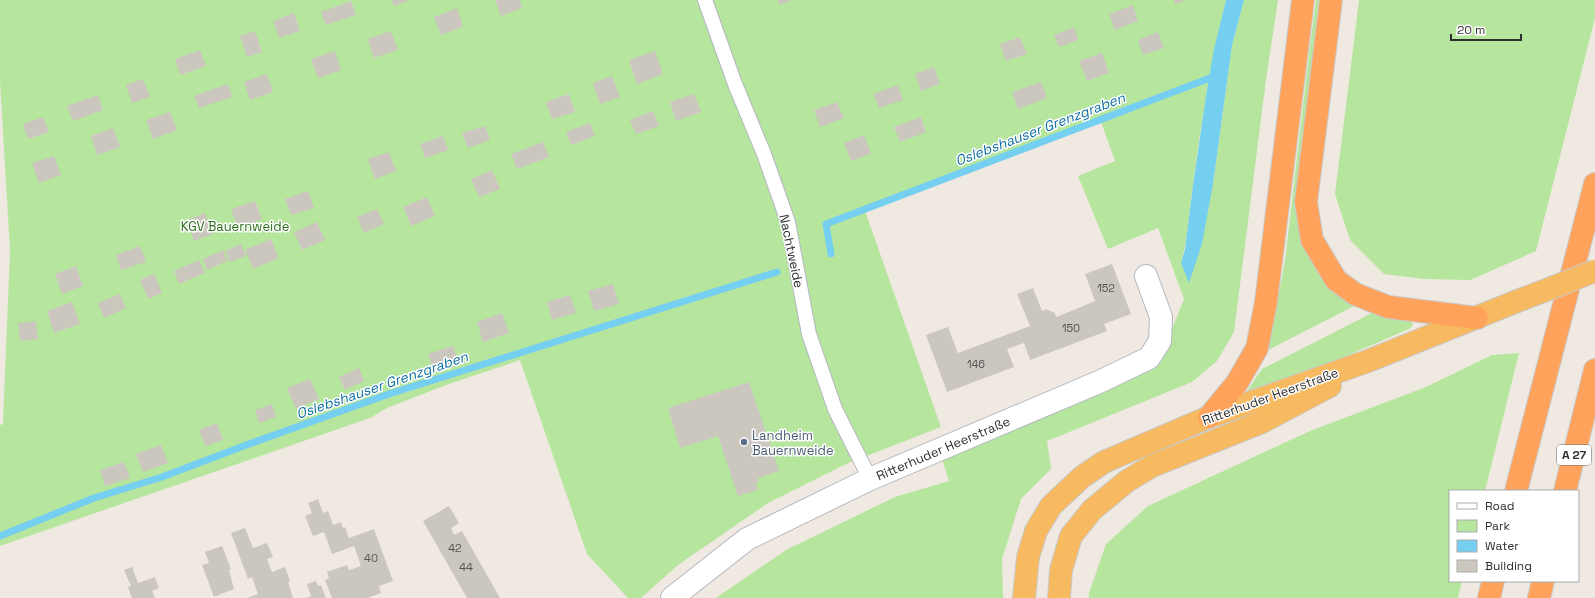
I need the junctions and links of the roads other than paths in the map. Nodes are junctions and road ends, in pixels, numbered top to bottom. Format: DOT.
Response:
graph roads {
  1 [pos="706,0"];
  2 [pos="1303,0"];
  3 [pos="1331,0"];
  4 [pos="1595,184"];
  5 [pos="1595,271"];
  6 [pos="1146,276"];
  7 [pos="1477,318"];
  8 [pos="1368,361"];
  9 [pos="1595,370"];
  10 [pos="1209,417"];
  11 [pos="870,479"];
  12 [pos="1516,490"];
  13 [pos="1565,490"];
  14 [pos="1493,582"];
  15 [pos="1543,582"];
  16 [pos="672,598"];
  17 [pos="1024,598"];
  18 [pos="1059,598"];
  19 [pos="1489,598"];
  20 [pos="1539,598"];
  1 -- 11 [label="lane, Nachtweide"];
  2 -- 10 [label="highway"];
  3 -- 7 [label="highway"];
  4 -- 12 [label="highway"];
  5 -- 7 [label="highway, Ritterhuder Heerstraße, bridge"];
  6 -- 11 [label="street, Ritterhuder Heerstraße"];
  7 -- 8 [label="highway, Ritterhuder Heerstraße"];
  8 -- 10 [label="highway, Ritterhuder Heerstraße"];
  8 -- 18 [label="highway, Ritterhuder Heerstraße"];
  9 -- 13 [label="highway, A 27"];
  10 -- 17 [label="highway, Ritterhuder Heerstraße"];
  11 -- 16 [label="street, Ritterhuder Heerstraße"];
  14 -- 19 [label="highway"];
  15 -- 20 [label="highway"];
}
